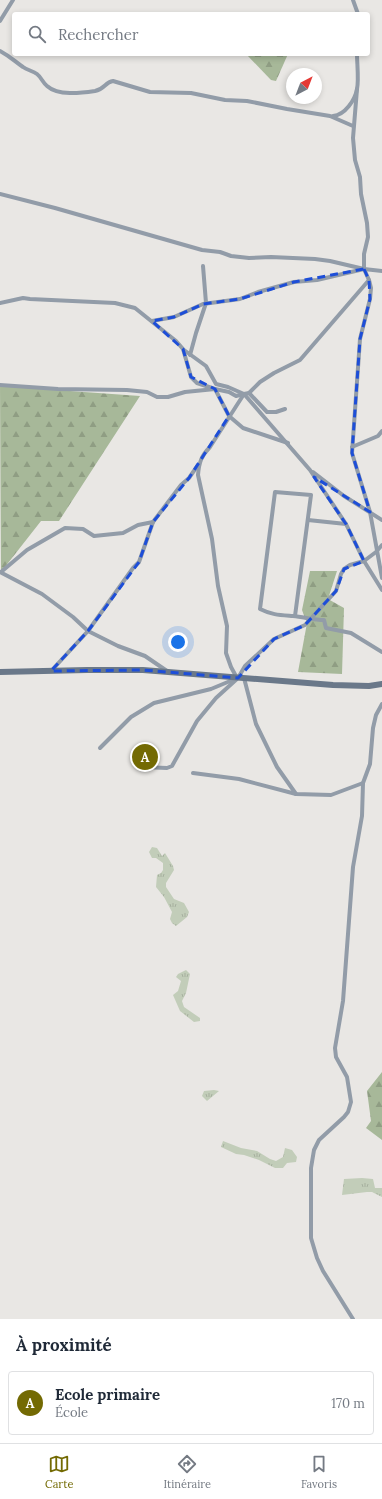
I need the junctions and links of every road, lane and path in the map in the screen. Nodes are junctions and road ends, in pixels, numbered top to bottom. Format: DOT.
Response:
graph roads {
  1 [pos="13,0"];
  2 [pos="354,0"];
  3 [pos="357,12"];
  4 [pos="0,21"];
  5 [pos="0,52"];
  6 [pos="357,56"];
  7 [pos="357,89"];
  8 [pos="330,116"];
  9 [pos="353,126"];
  10 [pos="0,194"];
  11 [pos="203,266"];
  12 [pos="364,269"];
  13 [pos="382,271"];
  14 [pos="369,280"];
  15 [pos="0,303"];
  16 [pos="206,303"];
  17 [pos="152,321"];
  18 [pos="183,349"];
  19 [pos="190,354"];
  20 [pos="0,385"];
  21 [pos="215,389"];
  22 [pos="250,392"];
  23 [pos="244,394"];
  24 [pos="285,409"];
  25 [pos="229,416"];
  26 [pos="382,431"];
  27 [pos="288,444"];
  28 [pos="352,447"];
  29 [pos="198,464"];
  30 [pos="310,470"];
  31 [pos="370,512"];
  32 [pos="308,520"];
  33 [pos="382,520"];
  34 [pos="153,522"];
  35 [pos="346,524"];
  36 [pos="382,545"];
  37 [pos="376,552"];
  38 [pos="364,561"];
  39 [pos="0,572"];
  40 [pos="382,578"];
  41 [pos="382,590"];
  42 [pos="295,616"];
  43 [pos="310,620"];
  44 [pos="88,631"];
  45 [pos="382,652"];
  46 [pos="51,671"];
  47 [pos="0,672"];
  48 [pos="168,672"];
  49 [pos="241,678"];
  50 [pos="382,684"];
  51 [pos="382,704"];
  52 [pos="100,748"];
  53 [pos="142,767"];
  54 [pos="193,773"];
  55 [pos="363,783"];
  56 [pos="296,794"];
  57 [pos="353,1319"];
  1 -- 4 [label="street"];
  2 -- 3 [label="street"];
  5 -- 8 [label="street"];
  6 -- 7 [label="street"];
  7 -- 8 [label="street"];
  7 -- 9 [label="street"];
  8 -- 9 [label="street"];
  9 -- 12 [label="street"];
  10 -- 12 [label="street"];
  11 -- 16 [label="street"];
  12 -- 13 [label="street"];
  12 -- 14 [label="street"];
  12 -- 16 [label="street"];
  14 -- 22 [label="street"];
  14 -- 28 [label="street"];
  15 -- 17 [label="street"];
  16 -- 17 [label="street"];
  16 -- 19 [label="street"];
  17 -- 18 [label="street"];
  18 -- 19 [label="street"];
  18 -- 21 [label="street"];
  19 -- 23 [label="street"];
  20 -- 21 [label="street"];
  21 -- 23 [label="street"];
  21 -- 25 [label="street"];
  22 -- 23 [label="street"];
  22 -- 24 [label="street"];
  23 -- 25 [label="street"];
  23 -- 27 [label="street"];
  25 -- 27 [label="street"];
  25 -- 29 [label="street"];
  26 -- 28 [label="street"];
  27 -- 30 [label="street"];
  28 -- 31 [label="street"];
  29 -- 34 [label="street"];
  29 -- 49 [label="street"];
  30 -- 31 [label="street"];
  30 -- 35 [label="street"];
  31 -- 33 [label="street"];
  31 -- 37 [label="street"];
  32 -- 35 [label="street"];
  32 -- 42 [label="street"];
  32 -- 42 [label="street"];
  34 -- 39 [label="street"];
  34 -- 44 [label="street"];
  35 -- 38 [label="street"];
  36 -- 37 [label="street"];
  37 -- 38 [label="street"];
  37 -- 40 [label="street"];
  38 -- 41 [label="street"];
  38 -- 43 [label="street"];
  39 -- 44 [label="street"];
  42 -- 43 [label="street"];
  43 -- 45 [label="street"];
  43 -- 49 [label="street"];
  44 -- 46 [label="street"];
  44 -- 48 [label="street"];
  46 -- 47 [label="street"];
  46 -- 48 [label="street"];
  48 -- 49 [label="street"];
  49 -- 50 [label="street"];
  49 -- 52 [label="street"];
  49 -- 53 [label="street"];
  49 -- 56 [label="street"];
  51 -- 55 [label="street"];
  54 -- 56 [label="street"];
  55 -- 56 [label="street"];
  55 -- 57 [label="street"];
}
